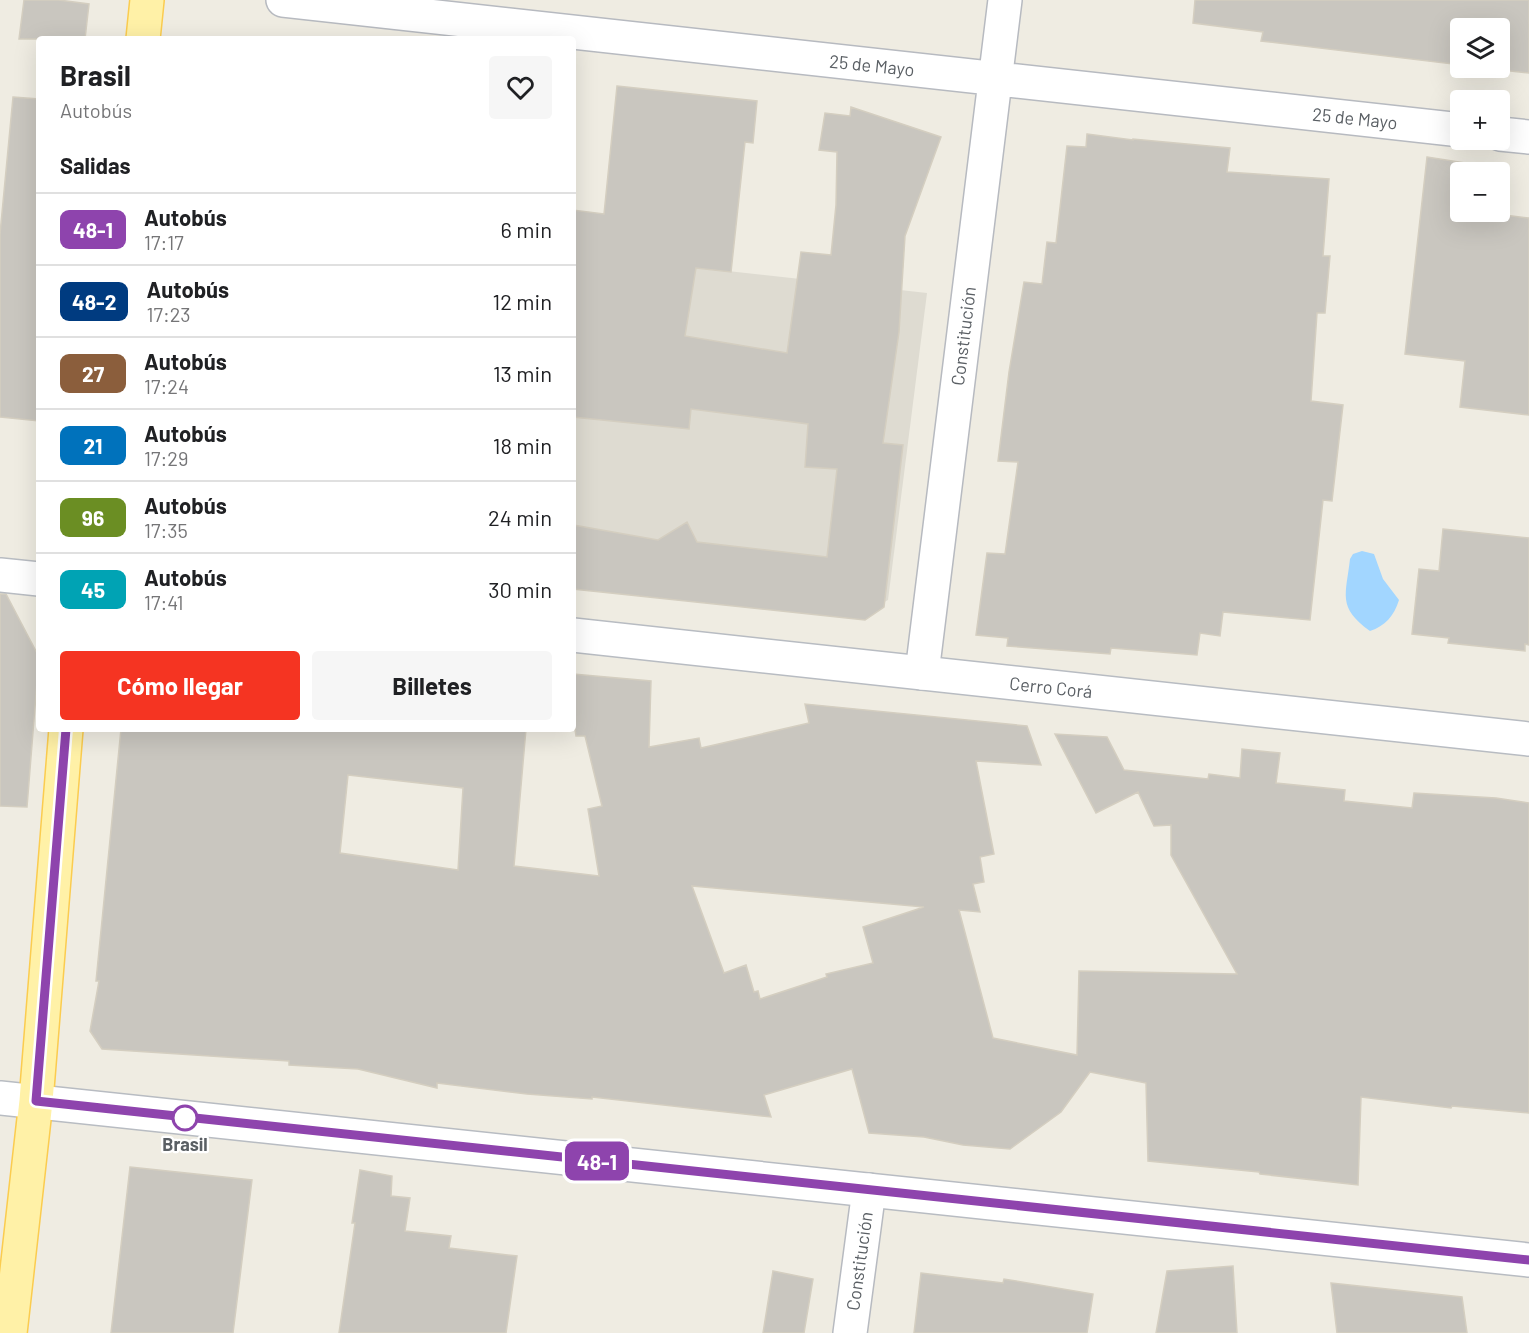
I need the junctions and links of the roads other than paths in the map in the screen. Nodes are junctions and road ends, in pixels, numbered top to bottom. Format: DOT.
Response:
graph roads {
  1 [pos="147,0"];
  2 [pos="283,0"];
  3 [pos="1005,0"];
  4 [pos="143,36"];
  5 [pos="995,79"];
  6 [pos="1450,129"];
  7 [pos="1510,135"];
  8 [pos="1529,137"];
  9 [pos="0,574"];
  10 [pos="36,579"];
  11 [pos="576,635"];
  12 [pos="922,673"];
  13 [pos="66,732"];
  14 [pos="1529,739"];
  15 [pos="0,1098"];
  16 [pos="36,1101"];
  17 [pos="869,1190"];
  18 [pos="1529,1260"];
  19 [pos="10,1333"];
  20 [pos="850,1333"];
  1 -- 4 [label="main road"];
  2 -- 5 [label="street, 25 de Mayo"];
  3 -- 5 [label="street, Constitución"];
  5 -- 6 [label="street, 25 de Mayo"];
  5 -- 12 [label="street, Constitución"];
  7 -- 8 [label="street"];
  9 -- 10 [label="street"];
  11 -- 12 [label="street, Cerro Corá"];
  12 -- 14 [label="street, Cerro Corá"];
  13 -- 16 [label="main road"];
  15 -- 16 [label="street"];
  16 -- 17 [label="street"];
  16 -- 19 [label="main road"];
  17 -- 18 [label="street"];
  17 -- 20 [label="street, Constitución"];
}
